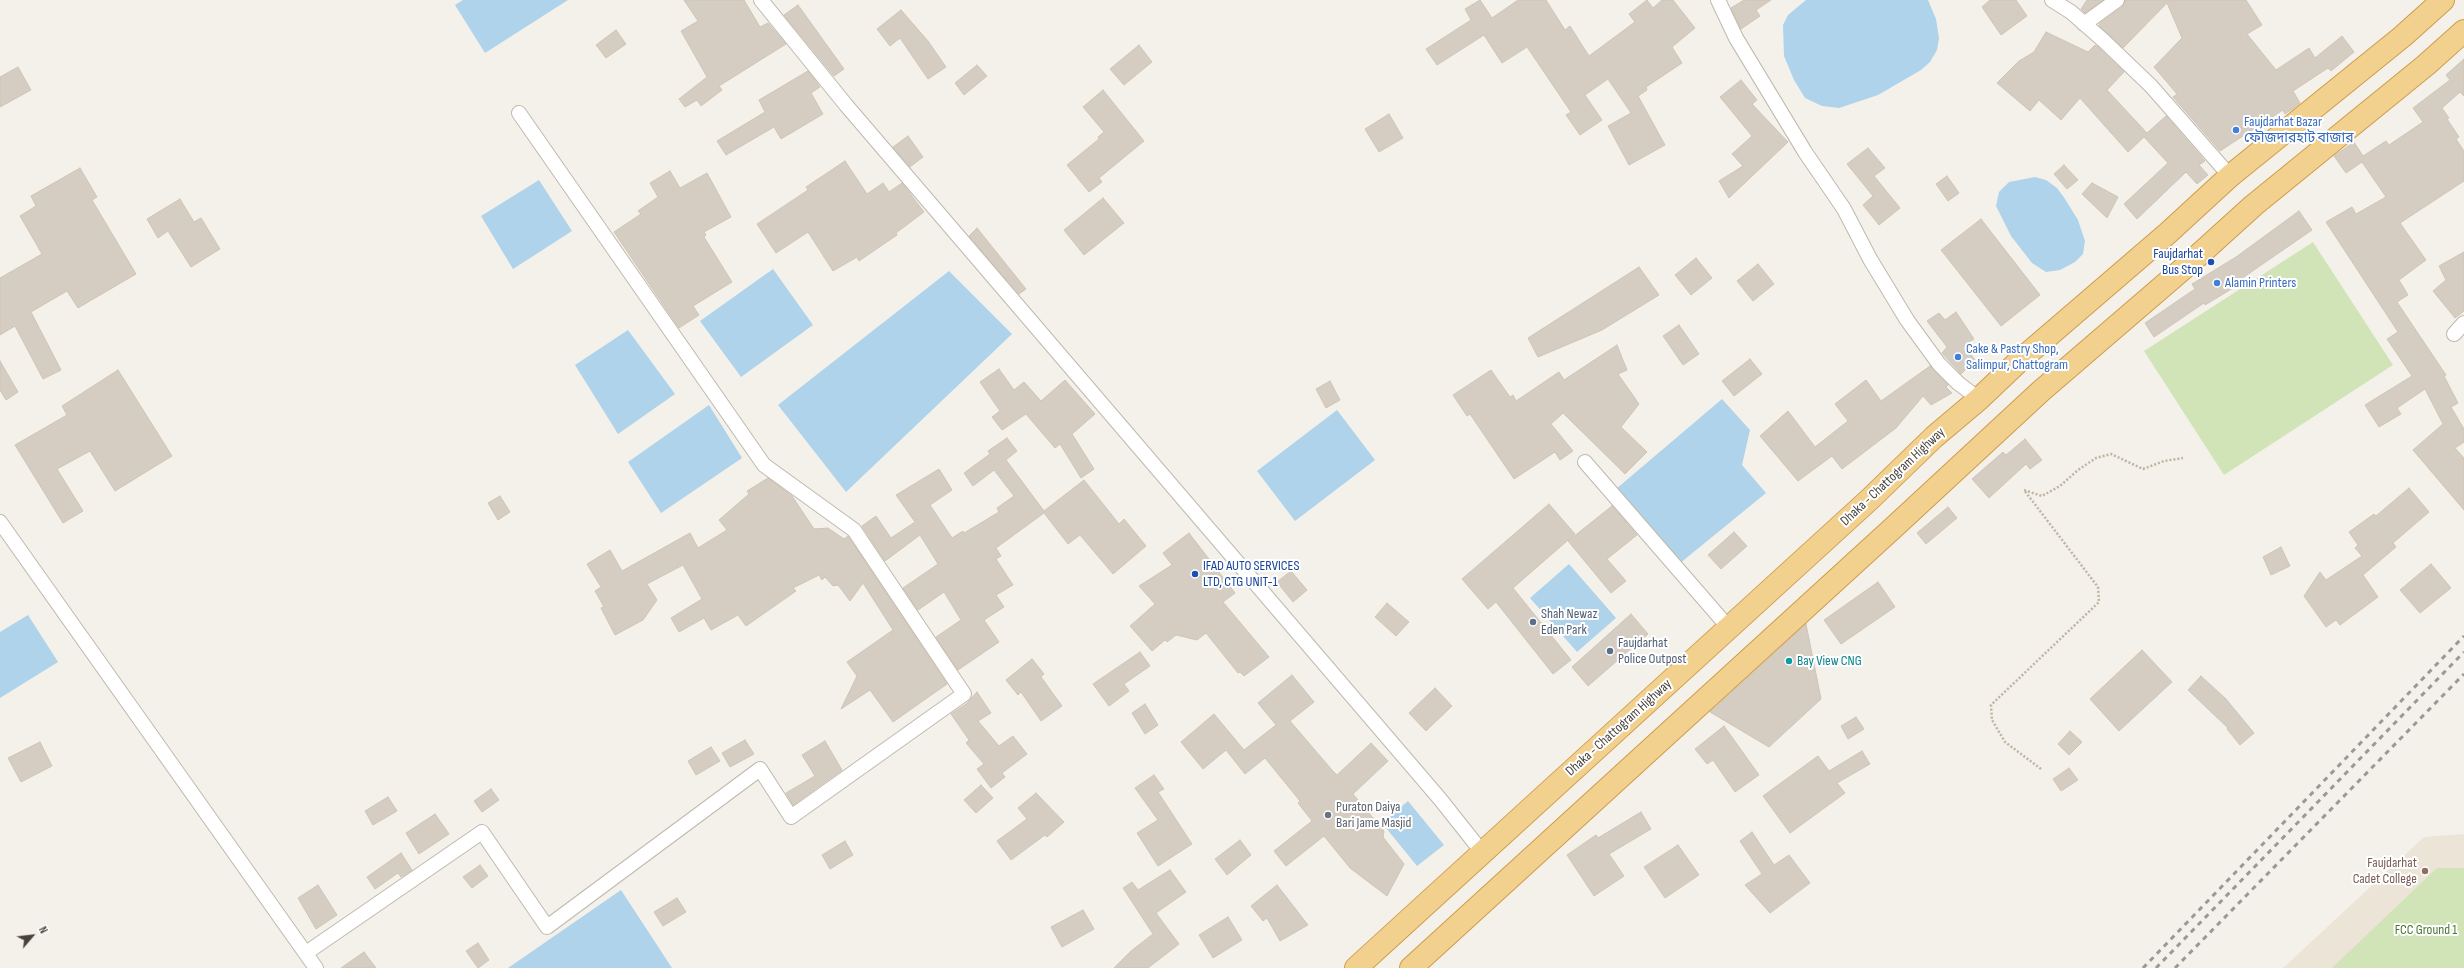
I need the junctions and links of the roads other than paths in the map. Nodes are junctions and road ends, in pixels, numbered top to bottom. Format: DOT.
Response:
graph roads {
  1 [pos="761,0"];
  2 [pos="1718,0"];
  3 [pos="2052,0"];
  4 [pos="2116,0"];
  5 [pos="2443,0"];
  6 [pos="2084,24"];
  7 [pos="2464,31"];
  8 [pos="519,113"];
  9 [pos="2230,176"];
  10 [pos="2464,323"];
  11 [pos="2454,334"];
  12 [pos="1979,399"];
  13 [pos="1585,462"];
  14 [pos="0,522"];
  15 [pos="1729,628"];
  16 [pos="1482,852"];
  17 [pos="306,953"];
  18 [pos="316,968"];
  19 [pos="1356,968"];
  20 [pos="1411,968"];
  1 -- 16 [label="street"];
  2 -- 12 [label="street"];
  3 -- 6 [label="street"];
  4 -- 6 [label="street"];
  5 -- 9 [label="highway, Dhaka - Chattogram Highway"];
  6 -- 9 [label="street"];
  7 -- 20 [label="highway"];
  8 -- 17 [label="street"];
  9 -- 12 [label="highway, Dhaka - Chattogram Highway"];
  10 -- 11 [label="street"];
  12 -- 15 [label="highway, Dhaka - Chattogram Highway"];
  13 -- 15 [label="street"];
  14 -- 17 [label="street"];
  15 -- 16 [label="highway, Dhaka - Chattogram Highway"];
  16 -- 19 [label="highway, Dhaka - Chattogram Highway"];
  17 -- 18 [label="street"];
}
